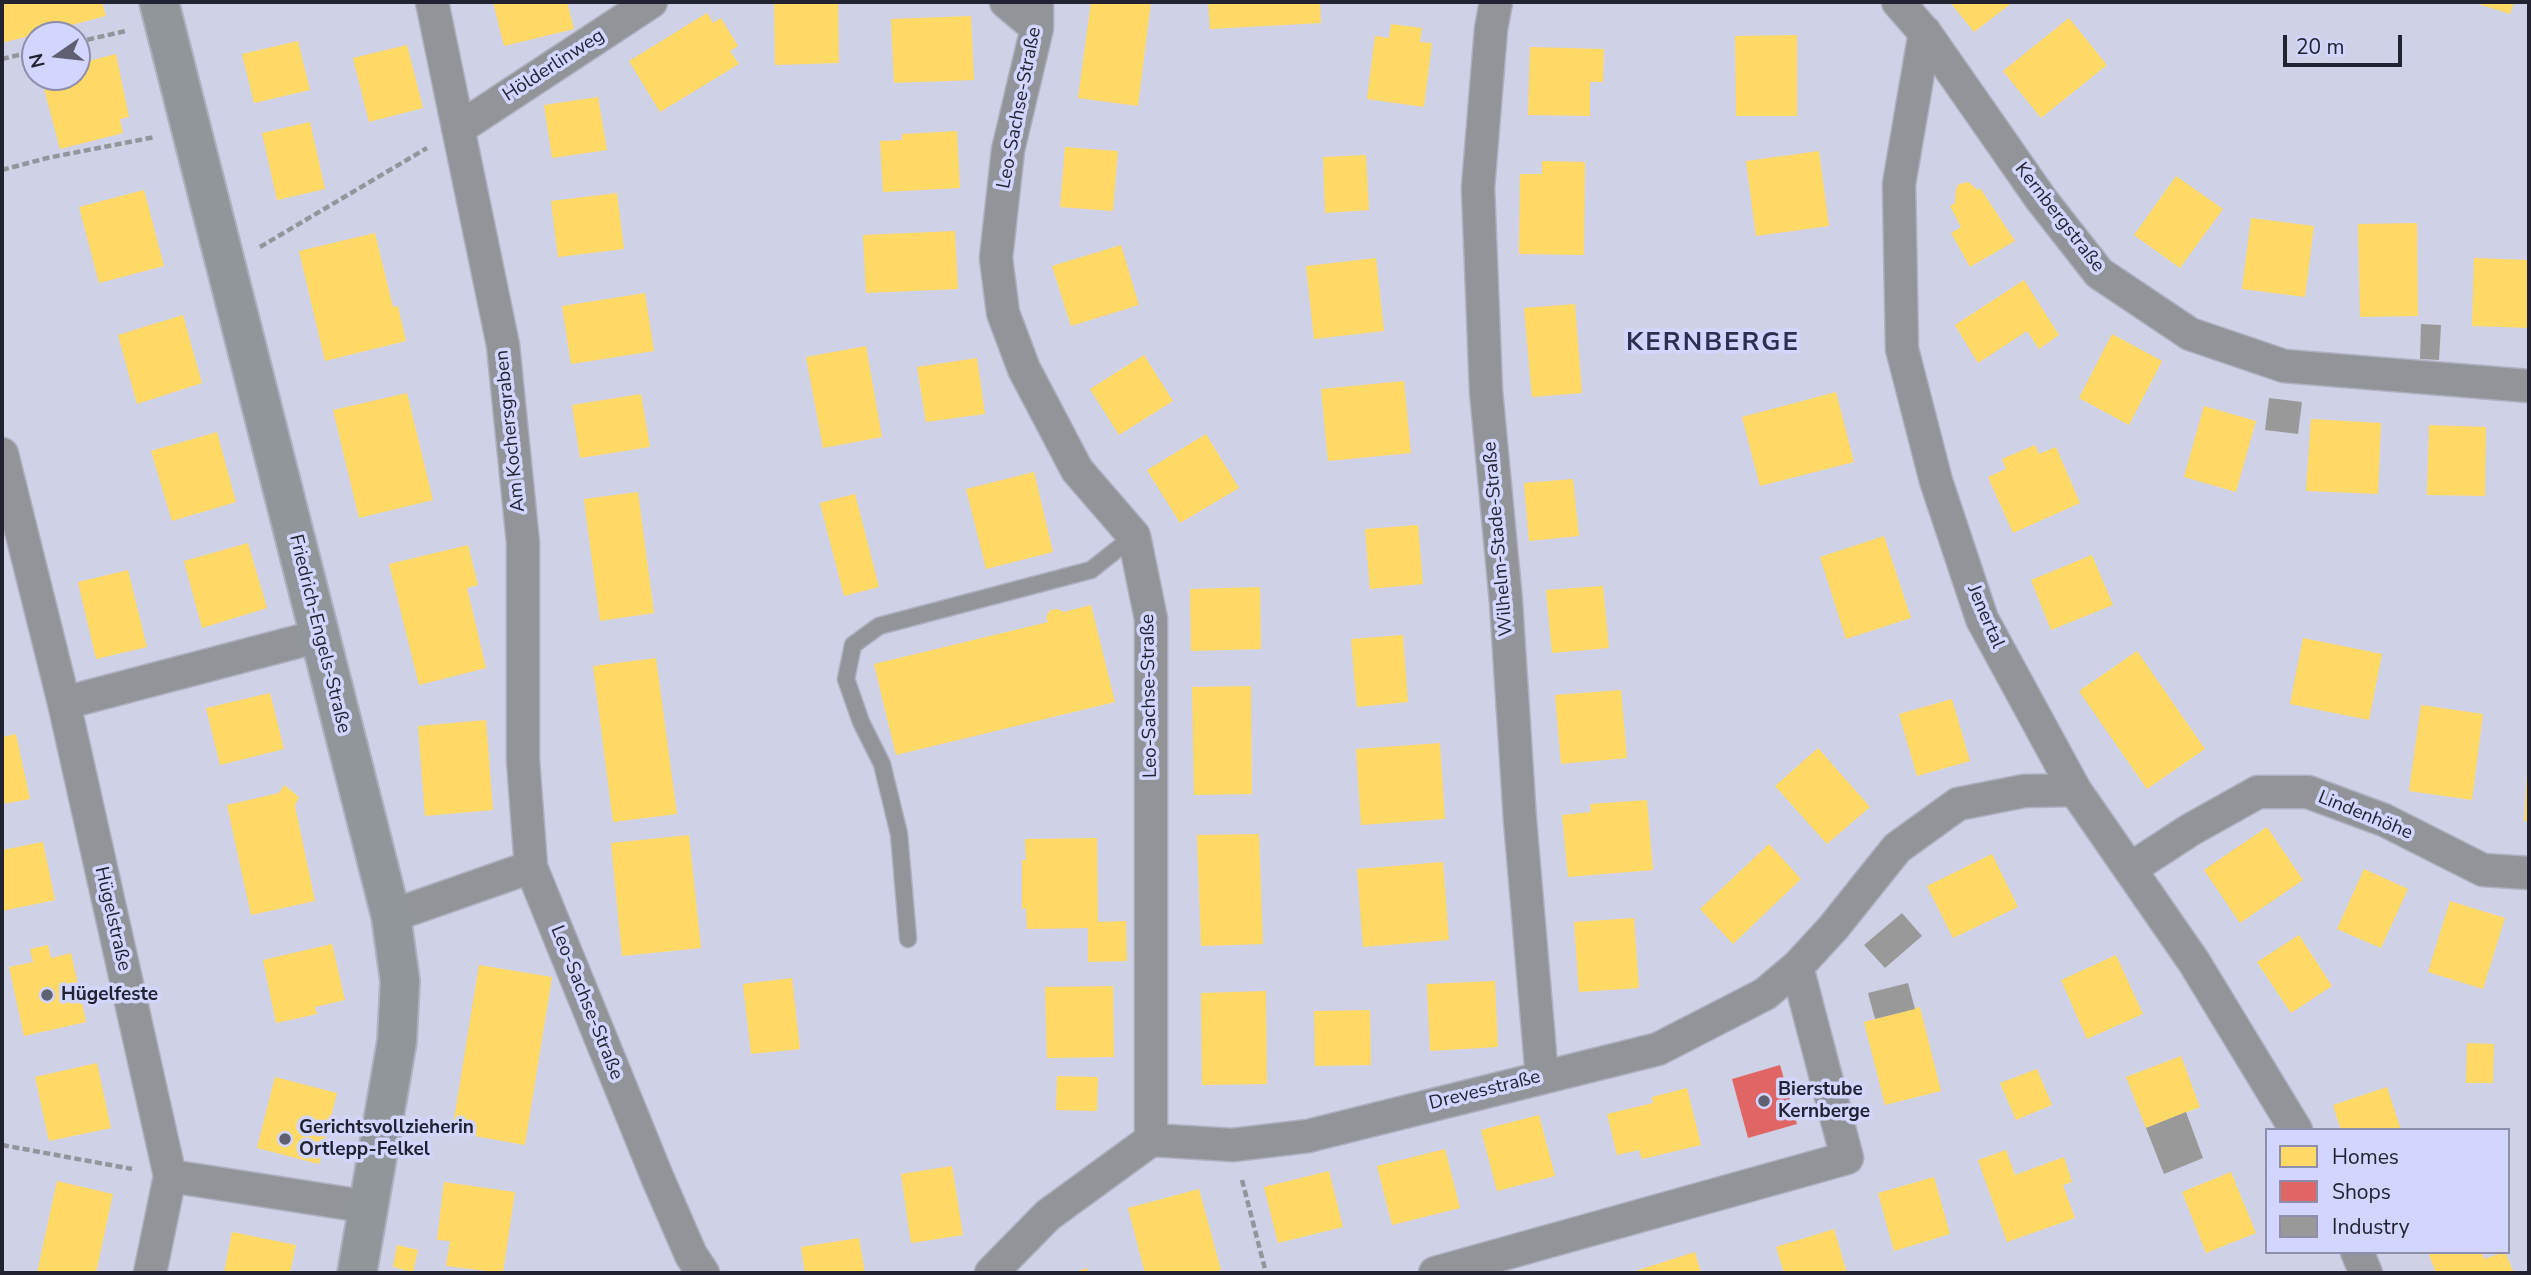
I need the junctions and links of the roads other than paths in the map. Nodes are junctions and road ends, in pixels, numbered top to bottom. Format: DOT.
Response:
graph roads {
  1 [pos="432,2"];
  2 [pos="651,2"];
  3 [pos="1006,2"];
  4 [pos="1496,2"];
  5 [pos="1898,2"];
  6 [pos="162,12"];
  7 [pos="1037,15"];
  8 [pos="1925,32"];
  9 [pos="458,129"];
  10 [pos="2529,386"];
  11 [pos="2,454"];
  12 [pos="1134,536"];
  13 [pos="319,636"];
  14 [pos="64,704"];
  15 [pos="2075,790"];
  16 [pos="531,867"];
  17 [pos="2130,869"];
  18 [pos="2529,873"];
  19 [pos="391,916"];
  20 [pos="908,939"];
  21 [pos="1797,967"];
  22 [pos="1542,1077"];
  23 [pos="2295,1128"];
  24 [pos="1152,1140"];
  25 [pos="170,1176"];
  26 [pos="369,1207"];
  27 [pos="2358,1254"];
  28 [pos="150,1273"];
  29 [pos="357,1273"];
  30 [pos="702,1273"];
  31 [pos="991,1273"];
  32 [pos="1435,1273"];
  33 [pos="2366,1273"];
  1 -- 9 [label="street, Am Kochersgraben"];
  2 -- 9 [label="street, Hölderlinweg"];
  3 -- 7 [label="street"];
  4 -- 22 [label="street, Wilhelm-Stade-Straße"];
  5 -- 8 [label="street, Kernbergstraße"];
  6 -- 13 [label="street, Friedrich-Engels-Straße"];
  7 -- 12 [label="street, Leo-Sachse-Straße"];
  8 -- 10 [label="street, Kernbergstraße"];
  8 -- 15 [label="street, Jenertal"];
  9 -- 16 [label="street, Am Kochersgraben"];
  11 -- 14 [label="street, Hügelstraße"];
  12 -- 20 [label="lane"];
  12 -- 24 [label="street, Leo-Sachse-Straße"];
  13 -- 14 [label="street"];
  13 -- 19 [label="street, Friedrich-Engels-Straße"];
  14 -- 25 [label="street, Hügelstraße"];
  15 -- 17 [label="street, Jenertal"];
  15 -- 21 [label="street, Drevesstraße"];
  16 -- 19 [label="street"];
  16 -- 30 [label="street, Leo-Sachse-Straße"];
  17 -- 18 [label="street, Lindenhöhe"];
  17 -- 23 [label="street, Jenertal"];
  19 -- 26 [label="street, Friedrich-Engels-Straße"];
  21 -- 22 [label="street, Drevesstraße"];
  21 -- 32 [label="street"];
  22 -- 24 [label="street, Drevesstraße"];
  24 -- 31 [label="street"];
  25 -- 26 [label="street"];
  25 -- 28 [label="street, Hügelstraße"];
  26 -- 29 [label="street, Friedrich-Engels-Straße"];
  27 -- 33 [label="street"];
}
